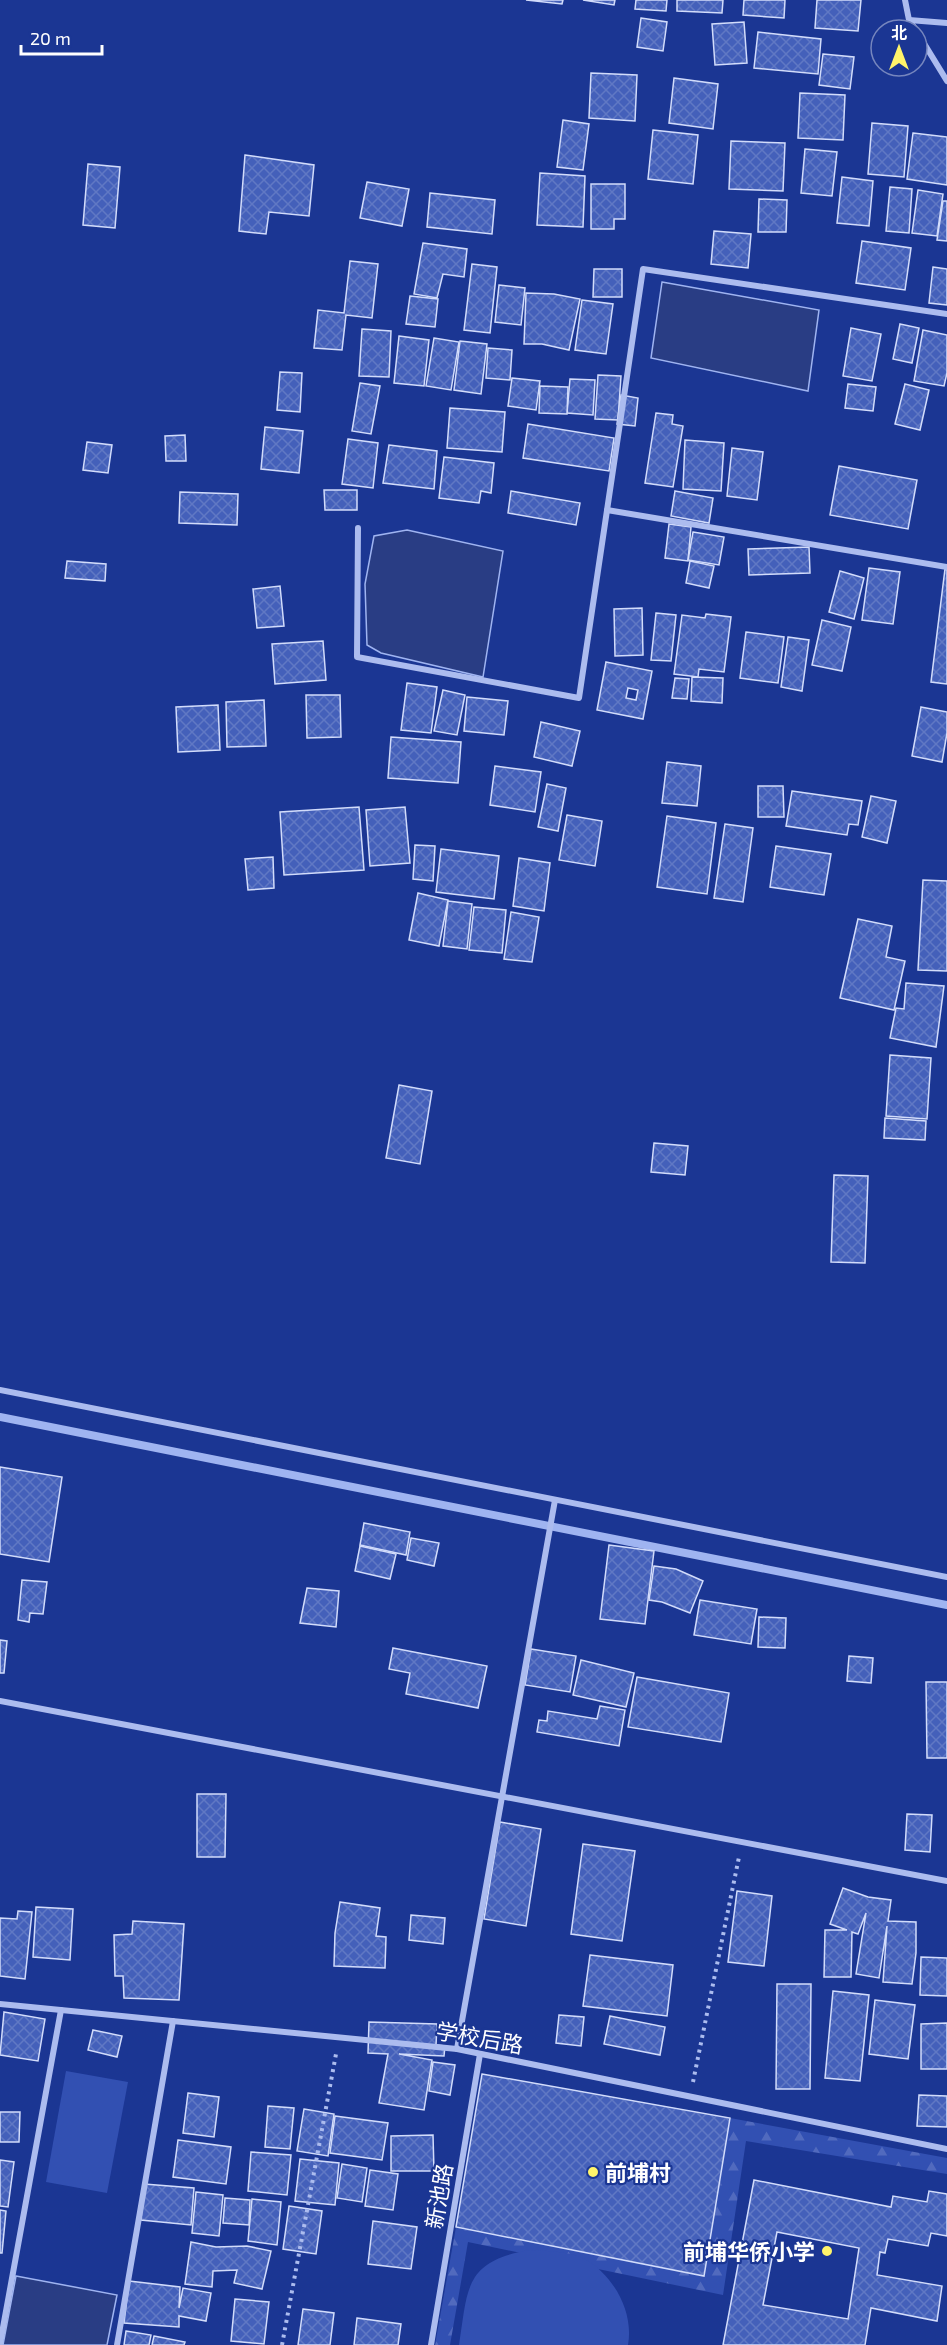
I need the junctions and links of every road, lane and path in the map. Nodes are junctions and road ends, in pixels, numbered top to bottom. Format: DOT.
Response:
graph roads {
  1 [pos="904,0"];
  2 [pos="908,18"];
  3 [pos="929,21"];
  4 [pos="947,22"];
  5 [pos="929,52"];
  6 [pos="947,81"];
  7 [pos="947,314"];
  8 [pos="607,510"];
  9 [pos="358,528"];
  10 [pos="947,567"];
  11 [pos="0,1390"];
  12 [pos="555,1500"];
  13 [pos="947,1577"];
  14 [pos="0,1701"];
  15 [pos="502,1796"];
  16 [pos="742,1842"];
  17 [pos="947,1881"];
  18 [pos="0,2004"];
  19 [pos="61,2010"];
  20 [pos="173,2021"];
  21 [pos="339,2038"];
  22 [pos="458,2049"];
  23 [pos="480,2054"];
  24 [pos="690,2097"];
  25 [pos="947,2149"];
  26 [pos="0,2344"];
  27 [pos="117,2345"];
  28 [pos="282,2345"];
  29 [pos="431,2345"];
  1 -- 2 [label="street"];
  3 -- 4 [label="street"];
  5 -- 6 [label="street"];
  7 -- 8 [label="street"];
  8 -- 9 [label="street"];
  8 -- 10 [label="street"];
  11 -- 12 [label="street"];
  12 -- 13 [label="street"];
  12 -- 15 [label="street"];
  14 -- 15 [label="street"];
  15 -- 16 [label="street"];
  15 -- 22 [label="street"];
  16 -- 17 [label="street"];
  16 -- 24 [label="path"];
  18 -- 19 [label="street, 学校后路"];
  19 -- 20 [label="street, 学校后路"];
  19 -- 26 [label="street"];
  20 -- 21 [label="street, 学校后路"];
  20 -- 27 [label="street"];
  21 -- 22 [label="street, 学校后路"];
  21 -- 28 [label="path"];
  22 -- 23 [label="street, 学校后路"];
  23 -- 24 [label="street, 学校后路"];
  23 -- 29 [label="street, 新池路"];
  24 -- 25 [label="street, 学校后路"];
}
